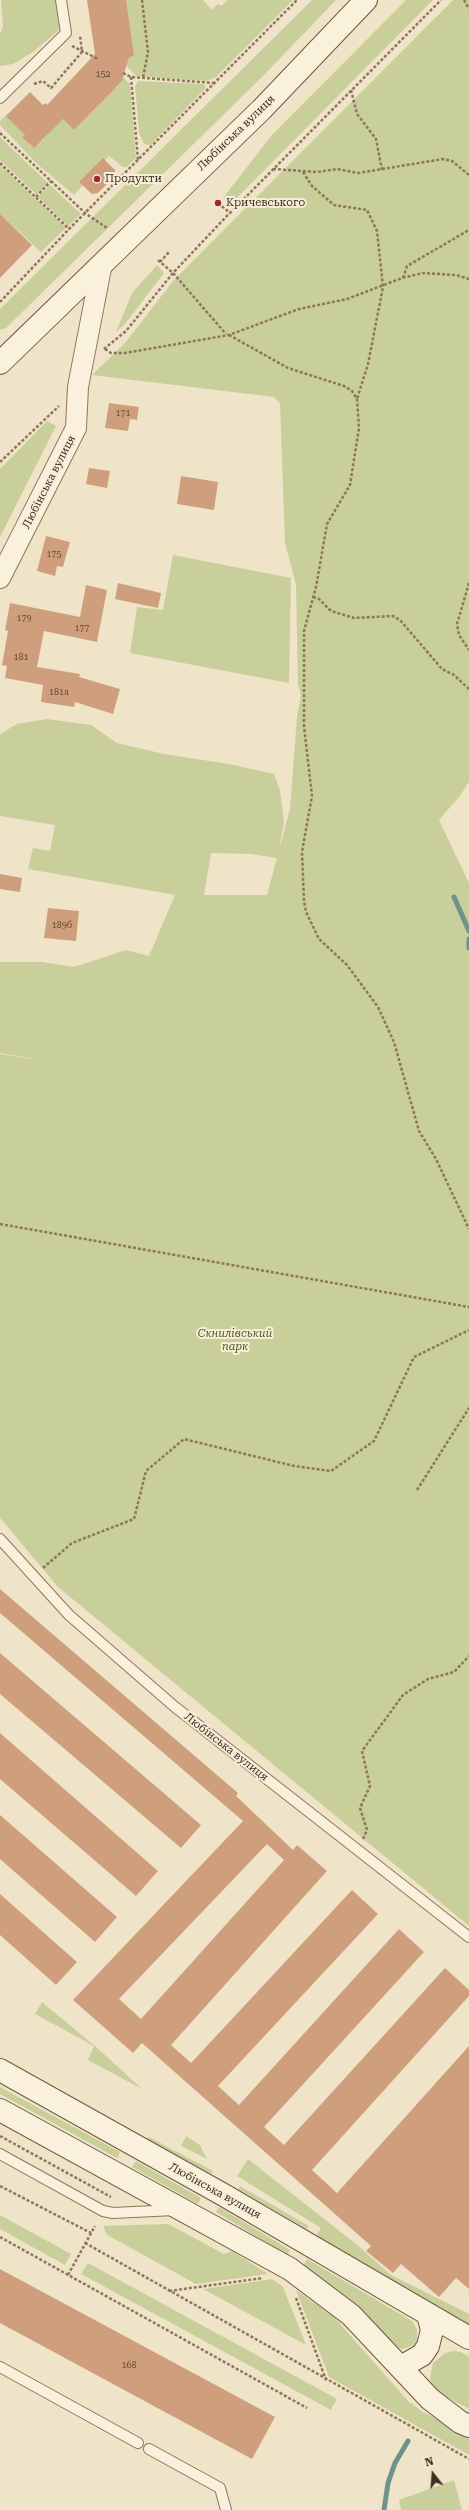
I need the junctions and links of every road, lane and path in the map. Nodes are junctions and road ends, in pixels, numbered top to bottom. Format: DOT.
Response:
graph roads {
  1 [pos="61,0"];
  2 [pos="142,0"];
  3 [pos="297,0"];
  4 [pos="366,0"];
  5 [pos="441,0"];
  6 [pos="464,0"];
  7 [pos="469,10"];
  8 [pos="59,39"];
  9 [pos="98,59"];
  10 [pos="123,73"];
  11 [pos="131,78"];
  12 [pos="143,78"];
  13 [pos="214,83"];
  14 [pos="351,90"];
  15 [pos="0,98"];
  16 [pos="0,134"];
  17 [pos="138,160"];
  18 [pos="0,164"];
  19 [pos="273,169"];
  20 [pos="382,170"];
  21 [pos="303,172"];
  22 [pos="469,175"];
  23 [pos="51,181"];
  24 [pos="36,197"];
  25 [pos="218,203"];
  26 [pos="85,213"];
  27 [pos="230,213"];
  28 [pos="107,228"];
  29 [pos="69,229"];
  30 [pos="469,230"];
  31 [pos="170,251"];
  32 [pos="102,263"];
  33 [pos="173,273"];
  34 [pos="402,278"];
  35 [pos="469,279"];
  36 [pos="383,287"];
  37 [pos="0,302"];
  38 [pos="227,335"];
  39 [pos="105,349"];
  40 [pos="0,363"];
  41 [pos="80,380"];
  42 [pos="357,399"];
  43 [pos="0,462"];
  44 [pos="0,578"];
  45 [pos="469,583"];
  46 [pos="313,597"];
  47 [pos="469,650"];
  48 [pos="469,689"];
  49 [pos="0,1224"];
  50 [pos="469,1230"];
  51 [pos="469,1307"];
  52 [pos="469,1330"];
  53 [pos="469,1408"];
  54 [pos="417,1490"];
  55 [pos="0,1539"];
  56 [pos="33,1576"];
  57 [pos="469,1656"];
  58 [pos="358,1850"];
  59 [pos="469,1937"];
  60 [pos="0,2070"];
  61 [pos="0,2110"];
  62 [pos="0,2136"];
  63 [pos="0,2154"];
  64 [pos="0,2186"];
  65 [pos="111,2197"];
  66 [pos="180,2210"];
  67 [pos="95,2226"];
  68 [pos="91,2233"];
  69 [pos="0,2237"];
  70 [pos="85,2243"];
  71 [pos="68,2275"];
  72 [pos="271,2276"];
  73 [pos="168,2291"];
  74 [pos="294,2295"];
  75 [pos="428,2315"];
  76 [pos="469,2338"];
  77 [pos="0,2367"];
  78 [pos="401,2367"];
  79 [pos="326,2380"];
  80 [pos="306,2408"];
  81 [pos="469,2426"];
  82 [pos="138,2443"];
  83 [pos="149,2449"];
  84 [pos="469,2460"];
  85 [pos="226,2510"];
  1 -- 8 [label="lane"];
  2 -- 12 [label="path"];
  3 -- 13 [label="path"];
  4 -- 32 [label="street, Любінська вулиця"];
  5 -- 14 [label="path"];
  6 -- 7 [label="path"];
  8 -- 9 [label="path"];
  8 -- 15 [label="lane"];
  10 -- 11 [label="path"];
  11 -- 12 [label="path"];
  11 -- 17 [label="path"];
  12 -- 13 [label="path"];
  13 -- 17 [label="path"];
  14 -- 19 [label="path"];
  14 -- 20 [label="path"];
  16 -- 23 [label="path"];
  17 -- 26 [label="path"];
  18 -- 24 [label="path"];
  19 -- 21 [label="path"];
  19 -- 27 [label="path"];
  20 -- 21 [label="path"];
  20 -- 22 [label="path"];
  21 -- 36 [label="path"];
  23 -- 24 [label="path"];
  23 -- 26 [label="path"];
  24 -- 29 [label="path"];
  25 -- 27 [label="path"];
  26 -- 28 [label="path"];
  26 -- 29 [label="path"];
  27 -- 33 [label="path"];
  29 -- 37 [label="path"];
  30 -- 34 [label="path"];
  31 -- 33 [label="path"];
  32 -- 40 [label="street, Любінська вулиця"];
  32 -- 41 [label="street, Любінська вулиця"];
  33 -- 38 [label="path"];
  33 -- 39 [label="path"];
  34 -- 35 [label="path"];
  34 -- 36 [label="path"];
  36 -- 38 [label="path"];
  36 -- 42 [label="path"];
  38 -- 39 [label="path"];
  38 -- 42 [label="path"];
  39 -- 41 [label="path"];
  41 -- 43 [label="path"];
  41 -- 44 [label="street, Любінська вулиця"];
  42 -- 46 [label="path"];
  45 -- 47 [label="path"];
  46 -- 48 [label="path"];
  46 -- 50 [label="path"];
  49 -- 51 [label="path"];
  52 -- 56 [label="path"];
  53 -- 54 [label="path"];
  55 -- 56 [label="lane, Любінська вулиця"];
  56 -- 58 [label="lane, Любінська вулиця"];
  57 -- 58 [label="path"];
  58 -- 59 [label="lane, Любінська вулиця"];
  60 -- 75 [label="street, Любінська вулиця"];
  61 -- 66 [label="street"];
  62 -- 65 [label="path"];
  63 -- 66 [label="lane"];
  64 -- 68 [label="path"];
  66 -- 78 [label="street"];
  67 -- 68 [label="path"];
  68 -- 70 [label="path"];
  69 -- 71 [label="path"];
  70 -- 71 [label="path"];
  70 -- 73 [label="path"];
  71 -- 80 [label="path"];
  72 -- 73 [label="path"];
  73 -- 79 [label="path"];
  74 -- 79 [label="path"];
  75 -- 76 [label="street, Любінська вулиця"];
  75 -- 78 [label="street"];
  77 -- 82 [label="lane"];
  78 -- 81 [label="street"];
  79 -- 84 [label="path"];
  83 -- 85 [label="lane"];
}
